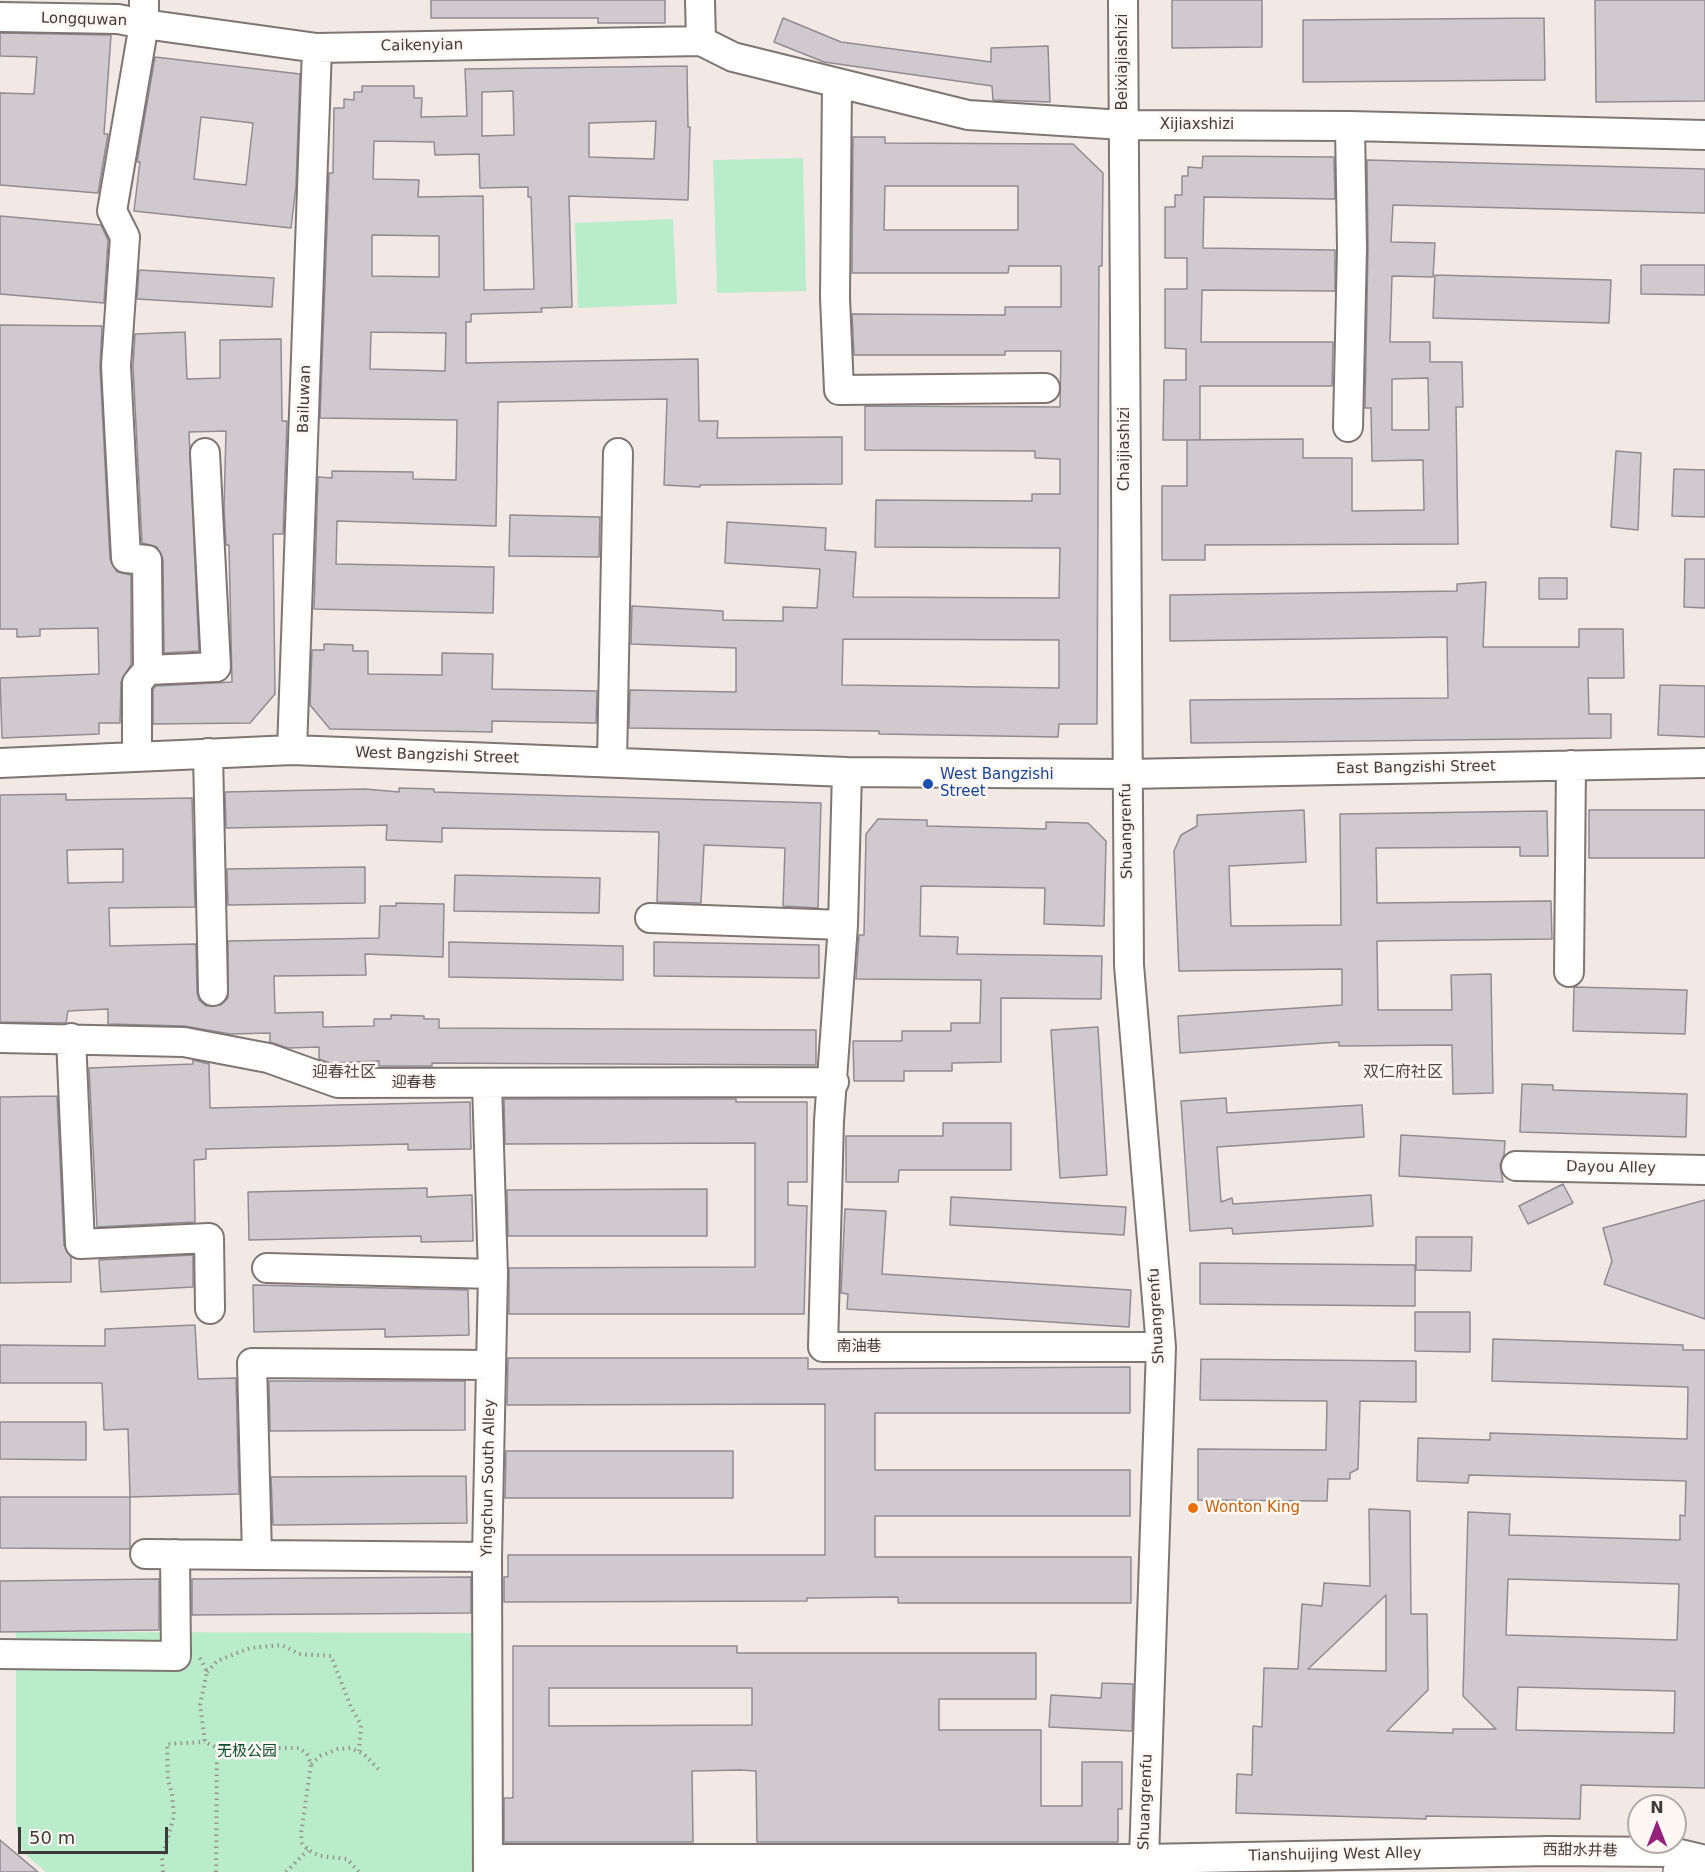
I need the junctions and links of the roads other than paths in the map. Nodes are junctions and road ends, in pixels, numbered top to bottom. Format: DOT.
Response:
graph roads {
  1 [pos="700,0"];
  2 [pos="1123,0"];
  3 [pos="144,12"];
  4 [pos="0,17"];
  5 [pos="700,41"];
  6 [pos="317,48"];
  7 [pos="837,83"];
  8 [pos="1123,125"];
  9 [pos="1350,126"];
  10 [pos="1705,135"];
  11 [pos="1045,388"];
  12 [pos="1348,428"];
  13 [pos="205,453"];
  14 [pos="618,453"];
  15 [pos="148,670"];
  16 [pos="292,750"];
  17 [pos="208,753"];
  18 [pos="137,756"];
  19 [pos="612,762"];
  20 [pos="0,763"];
  21 [pos="1705,763"];
  22 [pos="1571,765"];
  23 [pos="847,772"];
  24 [pos="1127,774"];
  25 [pos="650,918"];
  26 [pos="843,925"];
  27 [pos="1569,972"];
  28 [pos="213,991"];
  29 [pos="0,1038"];
  30 [pos="71,1038"];
  31 [pos="834,1082"];
  32 [pos="487,1083"];
  33 [pos="1516,1166"];
  34 [pos="1705,1170"];
  35 [pos="267,1268"];
  36 [pos="493,1274"];
  37 [pos="210,1309"];
  38 [pos="1161,1347"];
  39 [pos="491,1365"];
  40 [pos="145,1554"];
  41 [pos="175,1554"];
  42 [pos="257,1555"];
  43 [pos="487,1557"];
  44 [pos="0,1654"];
  45 [pos="1526,1851"];
  46 [pos="1144,1859"];
  47 [pos="1705,1860"];
  48 [pos="1705,1865"];
  49 [pos="488,1866"];
  50 [pos="1560,1872"];
  51 [pos="1680,1872"];
  1 -- 5 [label="street"];
  2 -- 8 [label="street, Beixiajiashizi"];
  3 -- 4 [label="street, Longquwan"];
  3 -- 6 [label="street, Caikenyian"];
  3 -- 15 [label="street"];
  5 -- 6 [label="street, Caikenyian"];
  5 -- 7 [label="street, Xijiaxshizi"];
  6 -- 16 [label="street, Bailuwan"];
  7 -- 8 [label="street, Xijiaxshizi"];
  7 -- 11 [label="street"];
  8 -- 9 [label="street, Xijiaxshizi"];
  8 -- 24 [label="street, Chaijiashizi"];
  9 -- 10 [label="street, Xijiaxshizi"];
  9 -- 12 [label="street"];
  13 -- 15 [label="street"];
  14 -- 19 [label="street"];
  15 -- 18 [label="street"];
  16 -- 17 [label="street, West Bangzishi Street"];
  16 -- 19 [label="street, West Bangzishi Street"];
  17 -- 18 [label="street, West Bangzishi Street"];
  17 -- 28 [label="street"];
  18 -- 20 [label="street, West Bangzishi Street"];
  19 -- 23 [label="street, West Bangzishi Street"];
  21 -- 22 [label="street, East Bangzishi Street"];
  22 -- 24 [label="street, East Bangzishi Street"];
  22 -- 27 [label="street"];
  23 -- 24 [label="street, West Bangzishi Street"];
  23 -- 26 [label="street"];
  24 -- 38 [label="street, Shuangrenfu"];
  25 -- 26 [label="street"];
  26 -- 31 [label="street"];
  29 -- 30 [label="street, 迎春巷"];
  30 -- 32 [label="street, 迎春巷"];
  30 -- 37 [label="street"];
  31 -- 32 [label="street, 迎春巷"];
  31 -- 38 [label="street, 南油巷"];
  32 -- 36 [label="street, Yingchun South Alley"];
  33 -- 34 [label="street, Dayou Alley"];
  35 -- 36 [label="street"];
  36 -- 39 [label="street, Yingchun South Alley"];
  38 -- 46 [label="street, Shuangrenfu"];
  39 -- 42 [label="street"];
  39 -- 43 [label="street, Yingchun South Alley"];
  40 -- 41 [label="street"];
  41 -- 42 [label="street"];
  41 -- 44 [label="street"];
  42 -- 43 [label="street"];
  43 -- 49 [label="street, Yingchun South Alley"];
  45 -- 46 [label="street, Tianshuijing West Alley"];
  45 -- 47 [label="street, 西甜水井巷"];
  45 -- 50 [label="street"];
  46 -- 49 [label="street, Tianshuijing West Alley"];
  48 -- 51 [label="main road"];
}
